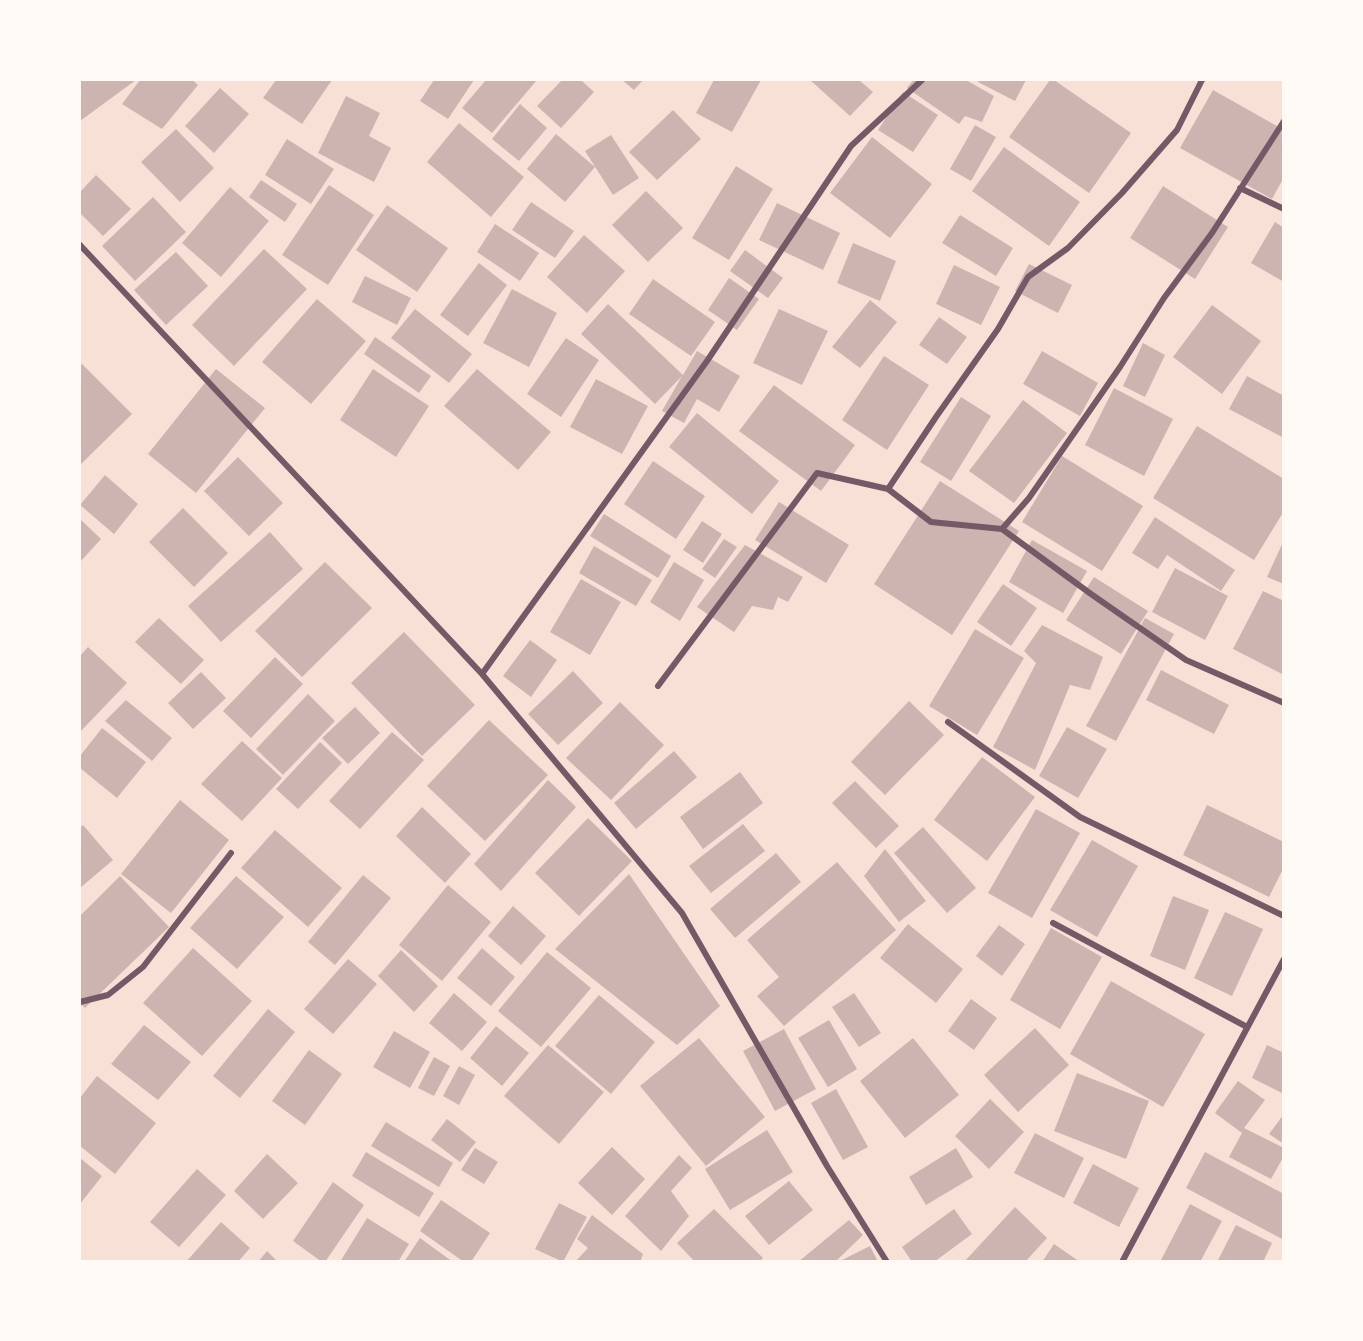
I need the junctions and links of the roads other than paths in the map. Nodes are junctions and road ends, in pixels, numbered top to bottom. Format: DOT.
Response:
graph roads {
  1 [pos="922,80"];
  2 [pos="1202,80"];
  3 [pos="1284,121"];
  4 [pos="1240,188"];
  5 [pos="1284,209"];
  6 [pos="80,244"];
  7 [pos="888,489"];
  8 [pos="1002,530"];
  9 [pos="483,674"];
  10 [pos="658,686"];
  11 [pos="1284,703"];
  12 [pos="948,722"];
  13 [pos="231,853"];
  14 [pos="1284,916"];
  15 [pos="1053,923"];
  16 [pos="1284,959"];
  17 [pos="80,1002"];
  18 [pos="1247,1027"];
  19 [pos="887,1262"];
  20 [pos="1122,1262"];
  1 -- 9 [label="street"];
  2 -- 7 [label="street"];
  3 -- 4 [label="street"];
  4 -- 5 [label="street"];
  4 -- 8 [label="street"];
  6 -- 9 [label="street"];
  7 -- 8 [label="street"];
  7 -- 10 [label="street"];
  8 -- 11 [label="street"];
  9 -- 19 [label="street"];
  12 -- 14 [label="street"];
  13 -- 17 [label="street"];
  15 -- 18 [label="street"];
  16 -- 18 [label="street"];
  18 -- 20 [label="street"];
}
